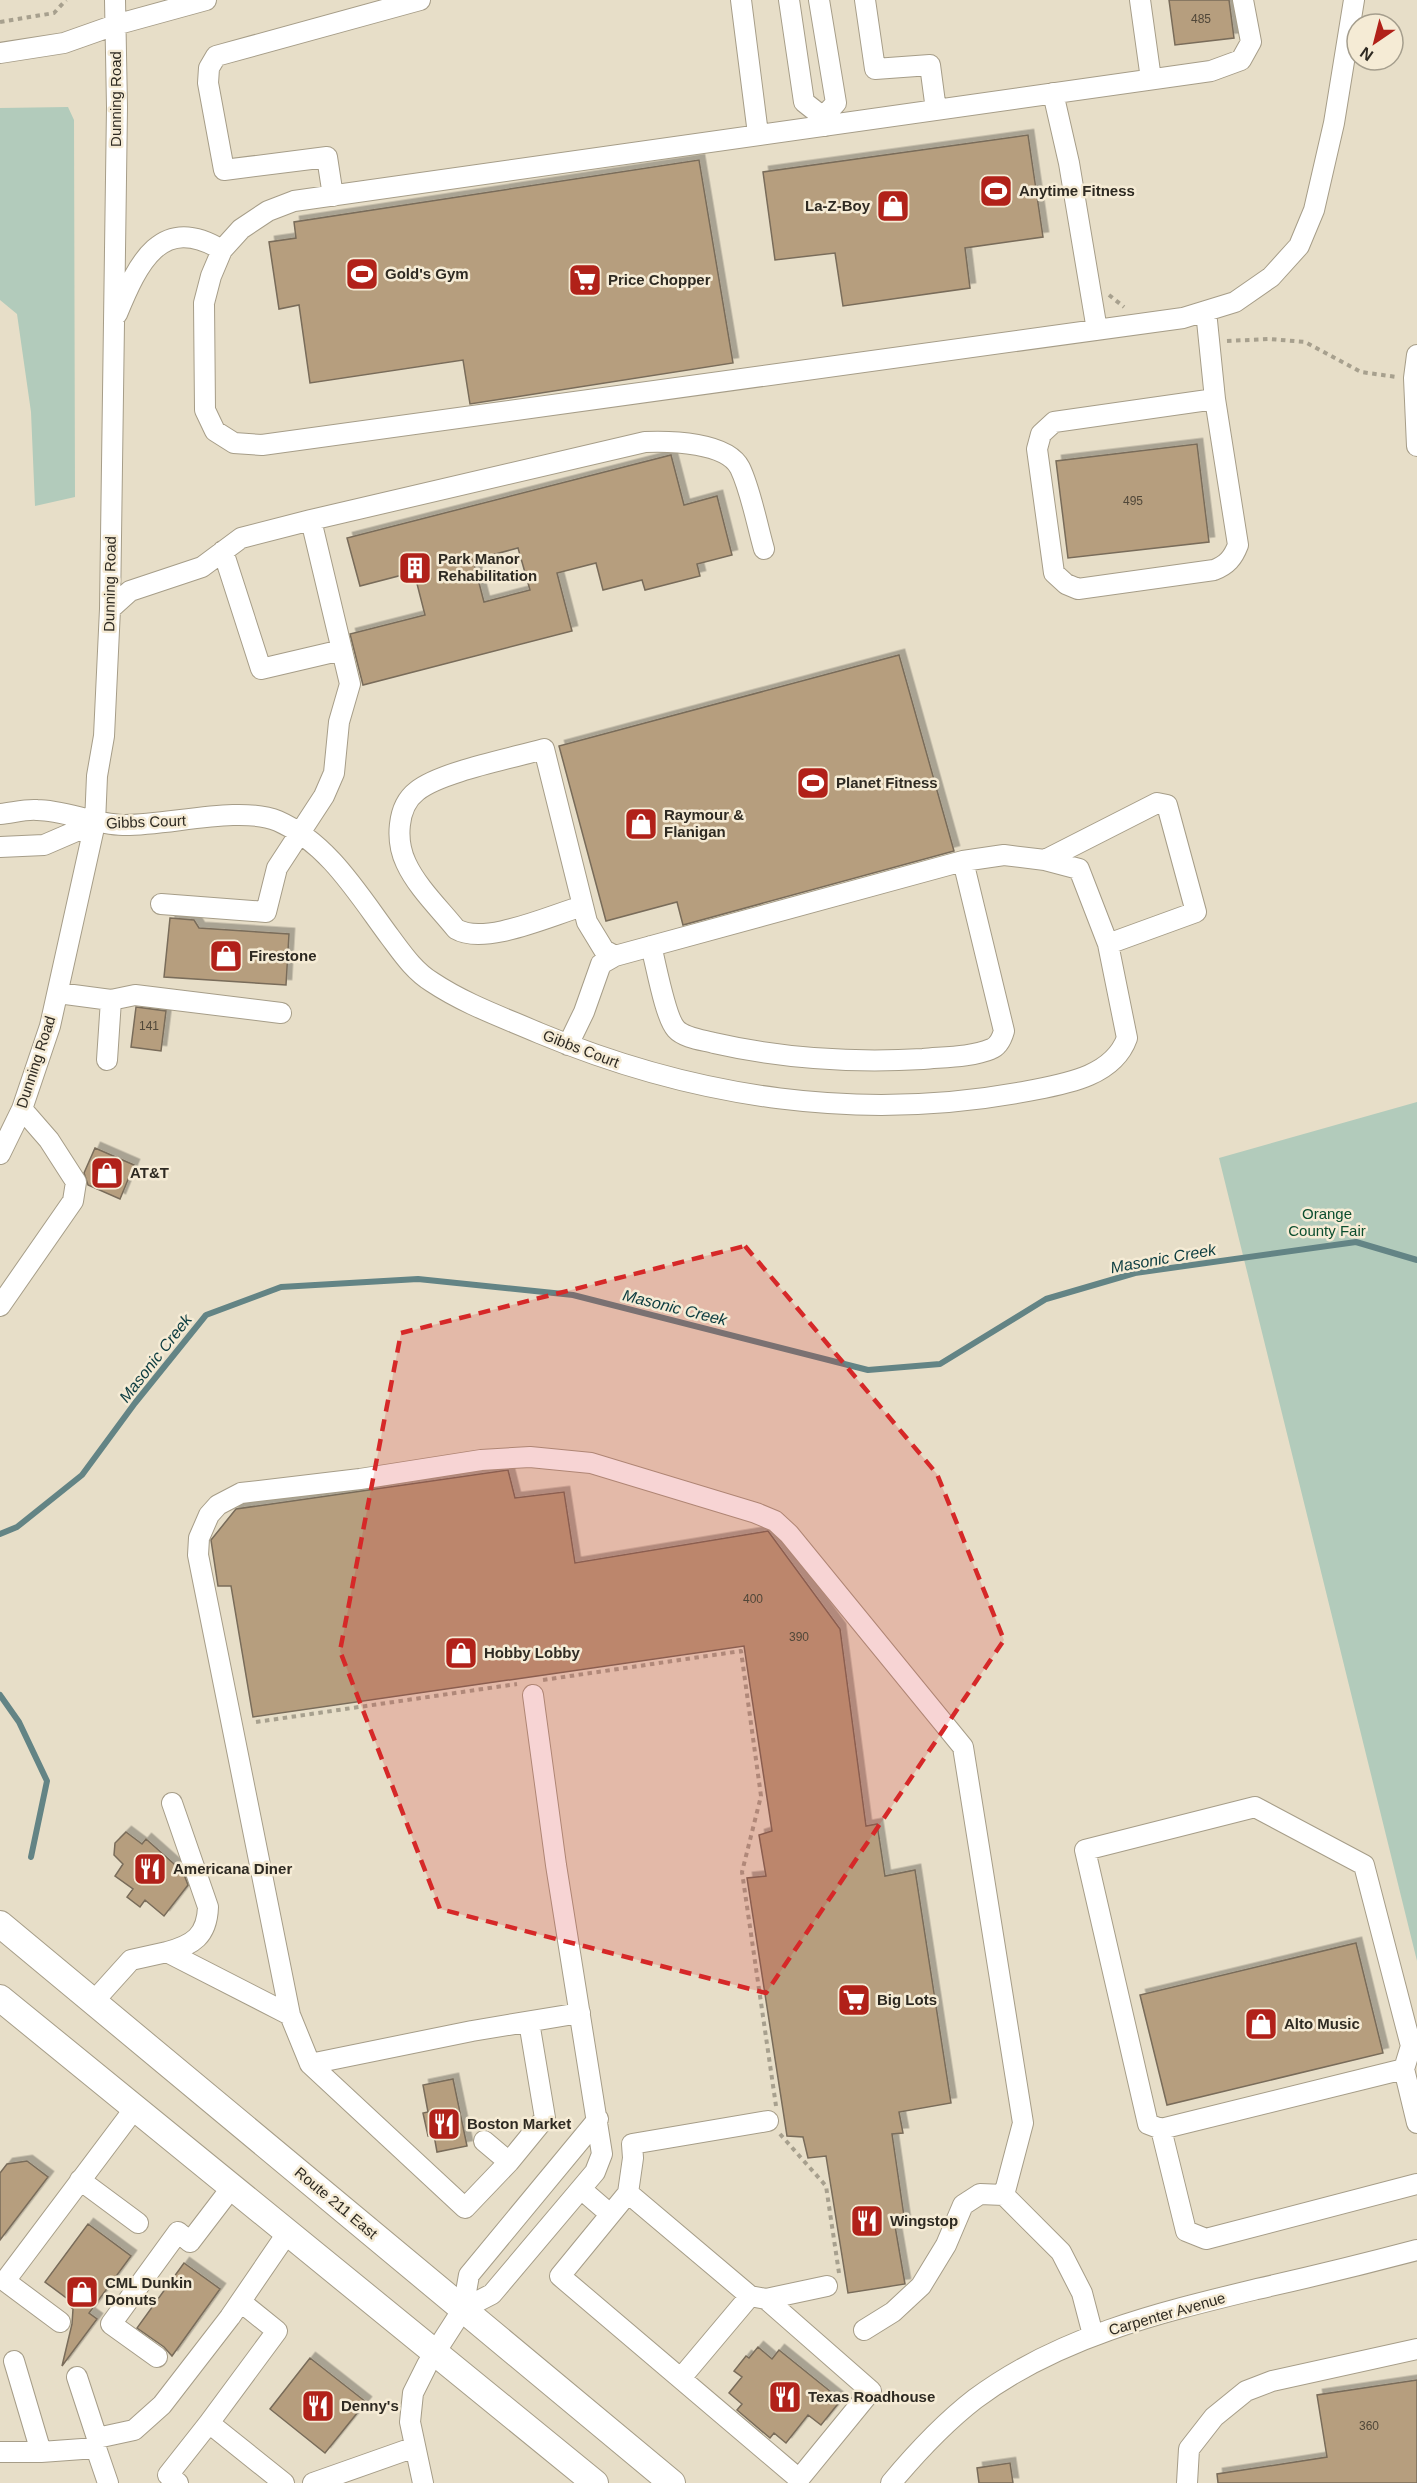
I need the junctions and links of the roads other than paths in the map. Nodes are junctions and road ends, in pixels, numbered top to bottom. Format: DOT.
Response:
graph roads {
  1 [pos="115,0"];
  2 [pos="206,0"];
  3 [pos="420,0"];
  4 [pos="741,0"];
  5 [pos="789,0"];
  6 [pos="819,0"];
  7 [pos="865,0"];
  8 [pos="1140,0"];
  9 [pos="1243,0"];
  10 [pos="1354,0"];
  11 [pos="115,25"];
  12 [pos="0,53"];
  13 [pos="1151,79"];
  14 [pos="1053,93"];
  15 [pos="936,110"];
  16 [pos="824,122"];
  17 [pos="758,134"];
  18 [pos="333,196"];
  19 [pos="222,250"];
  20 [pos="1206,311"];
  21 [pos="113,324"];
  22 [pos="1097,330"];
  23 [pos="1417,356"];
  24 [pos="1215,399"];
  25 [pos="1417,446"];
  26 [pos="311,520"];
  27 [pos="764,549"];
  28 [pos="223,551"];
  29 [pos="110,609"];
  30 [pos="342,650"];
  31 [pos="0,814"];
  32 [pos="95,823"];
  33 [pos="299,834"];
  34 [pos="0,847"];
  35 [pos="1045,860"];
  36 [pos="963,861"];
  37 [pos="160,904"];
  38 [pos="583,906"];
  39 [pos="1108,944"];
  40 [pos="651,946"];
  41 [pos="615,956"];
  42 [pos="58,993"];
  43 [pos="111,1000"];
  44 [pos="281,1013"];
  45 [pos="568,1045"];
  46 [pos="107,1060"];
  47 [pos="22,1109"];
  48 [pos="0,1154"];
  49 [pos="0,1306"];
  50 [pos="534,1686"];
  51 [pos="172,1803"];
  52 [pos="0,1924"];
  53 [pos="167,1952"];
  54 [pos="0,1998"];
  55 [pos="94,2001"];
  56 [pos="580,2013"];
  57 [pos="291,2015"];
  58 [pos="529,2022"];
  59 [pos="310,2064"];
  60 [pos="1404,2069"];
  61 [pos="135,2108"];
  62 [pos="598,2119"];
  63 [pos="775,2119"];
  64 [pos="1417,2123"];
  65 [pos="1161,2128"];
  66 [pos="484,2141"];
  67 [pos="509,2162"];
  68 [pos="80,2180"];
  69 [pos="1417,2184"];
  70 [pos="232,2187"];
  71 [pos="581,2190"];
  72 [pos="627,2193"];
  73 [pos="1004,2195"];
  74 [pos="610,2214"];
  75 [pos="138,2223"];
  76 [pos="288,2232"];
  77 [pos="1417,2250"];
  78 [pos="833,2283"];
  79 [pos="758,2297"];
  80 [pos="241,2302"];
  81 [pos="463,2309"];
  82 [pos="60,2322"];
  83 [pos="864,2330"];
  84 [pos="1093,2335"];
  85 [pos="1417,2349"];
  86 [pos="436,2351"];
  87 [pos="157,2357"];
  88 [pos="14,2361"];
  89 [pos="77,2377"];
  90 [pos="681,2378"];
  91 [pos="209,2423"];
  92 [pos="96,2443"];
  93 [pos="415,2447"];
  94 [pos="0,2452"];
  95 [pos="41,2452"];
  96 [pos="108,2483"];
  97 [pos="178,2483"];
  98 [pos="284,2483"];
  99 [pos="313,2483"];
  100 [pos="423,2483"];
  101 [pos="595,2483"];
  102 [pos="672,2483"];
  103 [pos="891,2483"];
  104 [pos="1187,2483"];
  1 -- 11 [label="street, Dunning Road"];
  2 -- 11 [label="street"];
  3 -- 18 [label="street"];
  4 -- 17 [label="street"];
  5 -- 16 [label="street"];
  6 -- 16 [label="street"];
  7 -- 15 [label="street"];
  8 -- 13 [label="street"];
  9 -- 13 [label="street"];
  10 -- 20 [label="street"];
  11 -- 12 [label="street"];
  11 -- 21 [label="street, Dunning Road"];
  13 -- 14 [label="street"];
  14 -- 15 [label="street"];
  14 -- 22 [label="street"];
  15 -- 16 [label="street"];
  16 -- 17 [label="street"];
  17 -- 18 [label="street"];
  18 -- 19 [label="street"];
  19 -- 21 [label="street"];
  19 -- 22 [label="street"];
  20 -- 22 [label="street"];
  20 -- 24 [label="street"];
  21 -- 29 [label="street, Dunning Road"];
  23 -- 25 [label="street"];
  24 -- 24 [label="street"];
  26 -- 27 [label="street"];
  26 -- 28 [label="street"];
  26 -- 30 [label="street"];
  28 -- 29 [label="street"];
  28 -- 30 [label="street"];
  29 -- 32 [label="street, Dunning Road"];
  30 -- 33 [label="street"];
  31 -- 32 [label="street"];
  32 -- 33 [label="street, Gibbs Court"];
  32 -- 34 [label="street"];
  32 -- 42 [label="street, Dunning Road"];
  33 -- 37 [label="street"];
  33 -- 45 [label="street, Gibbs Court"];
  35 -- 36 [label="street"];
  35 -- 39 [label="street"];
  35 -- 39 [label="street"];
  36 -- 40 [label="street"];
  36 -- 40 [label="street"];
  38 -- 38 [label="street"];
  38 -- 41 [label="street"];
  39 -- 45 [label="street, Gibbs Court"];
  40 -- 41 [label="street"];
  41 -- 45 [label="street"];
  42 -- 43 [label="street"];
  42 -- 47 [label="street, Dunning Road"];
  43 -- 44 [label="street"];
  43 -- 46 [label="street"];
  47 -- 48 [label="street, Dunning Road"];
  47 -- 49 [label="street"];
  50 -- 56 [label="street"];
  51 -- 53 [label="street"];
  52 -- 55 [label="main road, Route 211 East"];
  53 -- 55 [label="street"];
  53 -- 57 [label="street"];
  54 -- 61 [label="main road"];
  55 -- 81 [label="main road, Route 211 East"];
  56 -- 58 [label="street"];
  56 -- 62 [label="street"];
  57 -- 59 [label="street"];
  57 -- 73 [label="street"];
  58 -- 59 [label="street"];
  58 -- 67 [label="street"];
  59 -- 67 [label="street"];
  60 -- 64 [label="street"];
  60 -- 65 [label="street"];
  60 -- 65 [label="street"];
  61 -- 68 [label="street"];
  61 -- 70 [label="main road"];
  62 -- 71 [label="street"];
  62 -- 81 [label="street"];
  63 -- 72 [label="street"];
  65 -- 69 [label="street"];
  66 -- 67 [label="street"];
  68 -- 75 [label="street"];
  68 -- 82 [label="street"];
  70 -- 76 [label="main road"];
  70 -- 87 [label="street"];
  71 -- 74 [label="street"];
  71 -- 81 [label="street"];
  72 -- 74 [label="street"];
  72 -- 79 [label="street"];
  73 -- 83 [label="street"];
  73 -- 84 [label="street"];
  74 -- 90 [label="street"];
  76 -- 80 [label="street"];
  76 -- 86 [label="main road"];
  77 -- 84 [label="street, Carpenter Avenue"];
  78 -- 79 [label="street"];
  79 -- 90 [label="street"];
  79 -- 90 [label="street"];
  80 -- 91 [label="street"];
  80 -- 92 [label="street"];
  81 -- 86 [label="street"];
  81 -- 102 [label="main road, Route 211 East"];
  84 -- 103 [label="street, Carpenter Avenue"];
  85 -- 104 [label="street"];
  86 -- 93 [label="street"];
  86 -- 101 [label="main road"];
  88 -- 95 [label="street"];
  89 -- 92 [label="street"];
  91 -- 97 [label="street"];
  91 -- 98 [label="street"];
  92 -- 95 [label="street"];
  92 -- 96 [label="street"];
  93 -- 99 [label="street"];
  93 -- 100 [label="street"];
  94 -- 95 [label="street"];
}
